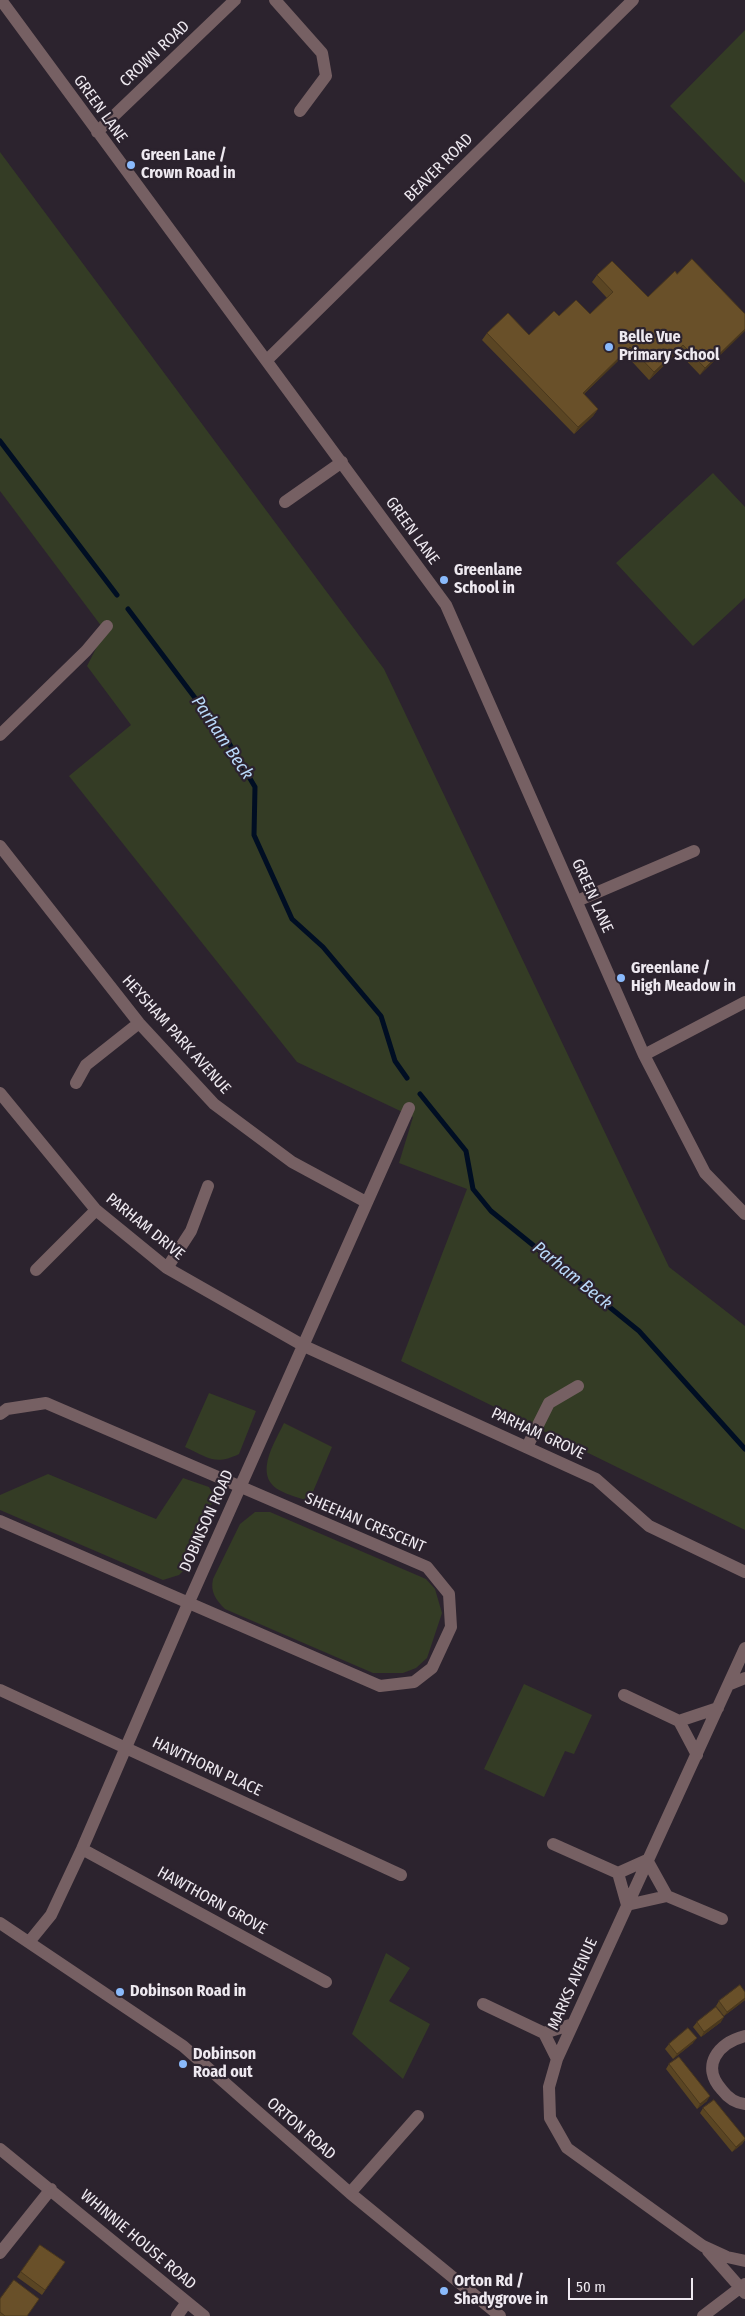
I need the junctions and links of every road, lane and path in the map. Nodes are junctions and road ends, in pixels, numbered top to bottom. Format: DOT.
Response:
graph roads {
  1 [pos="1,0"];
  2 [pos="236,0"];
  3 [pos="275,0"];
  4 [pos="633,0"];
  5 [pos="300,111"];
  6 [pos="97,132"];
  7 [pos="267,360"];
  8 [pos="342,462"];
  9 [pos="285,502"];
  10 [pos="107,626"];
  11 [pos="0,735"];
  12 [pos="0,846"];
  13 [pos="694,851"];
  14 [pos="577,901"];
  15 [pos="745,1002"];
  16 [pos="139,1023"];
  17 [pos="644,1055"];
  18 [pos="76,1083"];
  19 [pos="0,1093"];
  20 [pos="409,1108"];
  21 [pos="208,1186"];
  22 [pos="366,1202"];
  23 [pos="96,1210"];
  24 [pos="745,1214"];
  25 [pos="167,1268"];
  26 [pos="36,1270"];
  27 [pos="304,1346"];
  28 [pos="578,1386"];
  29 [pos="0,1414"];
  30 [pos="528,1447"];
  31 [pos="240,1487"];
  32 [pos="0,1521"];
  33 [pos="745,1572"];
  34 [pos="188,1604"];
  35 [pos="745,1648"];
  36 [pos="745,1678"];
  37 [pos="728,1685"];
  38 [pos="0,1690"];
  39 [pos="624,1695"];
  40 [pos="718,1708"];
  41 [pos="679,1721"];
  42 [pos="125,1747"];
  43 [pos="697,1755"];
  44 [pos="553,1844"];
  45 [pos="82,1848"];
  46 [pos="647,1860"];
  47 [pos="618,1873"];
  48 [pos="401,1875"];
  49 [pos="667,1896"];
  50 [pos="627,1905"];
  51 [pos="722,1919"];
  52 [pos="0,1923"];
  53 [pos="29,1942"];
  54 [pos="326,1982"];
  55 [pos="483,2004"];
  56 [pos="573,2024"];
  57 [pos="544,2033"];
  58 [pos="745,2036"];
  59 [pos="557,2059"];
  60 [pos="745,2104"];
  61 [pos="418,2116"];
  62 [pos="0,2148"];
  63 [pos="51,2188"];
  64 [pos="350,2193"];
  65 [pos="703,2246"];
  66 [pos="0,2253"];
  67 [pos="745,2260"];
  68 [pos="744,2288"];
  69 [pos="187,2302"];
  70 [pos="177,2316"];
  71 [pos="204,2316"];
  72 [pos="500,2316"];
  73 [pos="703,2316"];
  1 -- 6 [label="street, GREEN LANE"];
  2 -- 6 [label="street, CROWN ROAD"];
  3 -- 5 [label="street"];
  4 -- 7 [label="street, BEAVER ROAD"];
  6 -- 7 [label="street, GREEN LANE"];
  7 -- 8 [label="street, GREEN LANE"];
  8 -- 9 [label="street"];
  8 -- 14 [label="street, GREEN LANE"];
  10 -- 11 [label="street"];
  12 -- 16 [label="street, HEYSHAM PARK AVENUE"];
  13 -- 14 [label="street"];
  14 -- 17 [label="street, GREEN LANE"];
  15 -- 17 [label="street"];
  16 -- 18 [label="street"];
  16 -- 22 [label="street, HEYSHAM PARK AVENUE"];
  17 -- 24 [label="street, GREEN LANE"];
  19 -- 23 [label="street, PARHAM DRIVE"];
  20 -- 22 [label="street, DOBINSON ROAD"];
  21 -- 25 [label="street"];
  22 -- 27 [label="street, DOBINSON ROAD"];
  23 -- 25 [label="street, PARHAM DRIVE"];
  23 -- 26 [label="street"];
  25 -- 27 [label="street, PARHAM DRIVE"];
  27 -- 30 [label="street, PARHAM GROVE"];
  27 -- 31 [label="street, DOBINSON ROAD"];
  28 -- 30 [label="street"];
  29 -- 31 [label="street, SHEEHAN CRESCENT"];
  30 -- 33 [label="street, PARHAM GROVE"];
  31 -- 34 [label="street, DOBINSON ROAD"];
  31 -- 34 [label="street, SHEEHAN CRESCENT"];
  32 -- 34 [label="street, SHEEHAN CRESCENT"];
  34 -- 42 [label="street, DOBINSON ROAD"];
  35 -- 37 [label="street, MARKS AVENUE"];
  36 -- 37 [label="street"];
  37 -- 40 [label="street, MARKS AVENUE"];
  38 -- 42 [label="street, HAWTHORN PLACE"];
  39 -- 41 [label="street"];
  40 -- 41 [label="street"];
  40 -- 43 [label="street, MARKS AVENUE"];
  41 -- 43 [label="street"];
  42 -- 45 [label="street, DOBINSON ROAD"];
  42 -- 48 [label="street, HAWTHORN PLACE"];
  43 -- 46 [label="street, MARKS AVENUE"];
  44 -- 47 [label="street"];
  45 -- 53 [label="street, DOBINSON ROAD"];
  45 -- 54 [label="street, HAWTHORN GROVE"];
  46 -- 47 [label="street"];
  46 -- 49 [label="street"];
  46 -- 50 [label="street, MARKS AVENUE"];
  47 -- 50 [label="street"];
  49 -- 50 [label="street"];
  49 -- 51 [label="street"];
  50 -- 56 [label="street, MARKS AVENUE"];
  52 -- 53 [label="street, ORTON ROAD"];
  53 -- 64 [label="street, ORTON ROAD"];
  55 -- 57 [label="street"];
  56 -- 57 [label="street"];
  56 -- 59 [label="street, MARKS AVENUE"];
  57 -- 59 [label="street"];
  58 -- 60 [label="street"];
  59 -- 65 [label="street, MARKS AVENUE"];
  61 -- 64 [label="street"];
  62 -- 63 [label="street, WHINNIE HOUSE ROAD"];
  63 -- 66 [label="street"];
  63 -- 69 [label="street, WHINNIE HOUSE ROAD"];
  64 -- 72 [label="street, ORTON ROAD"];
  65 -- 67 [label="street, MARKS AVENUE"];
  65 -- 68 [label="street, MARKS AVENUE"];
  68 -- 73 [label="street"];
  69 -- 70 [label="street"];
  69 -- 71 [label="street, WHINNIE HOUSE ROAD"];
}
